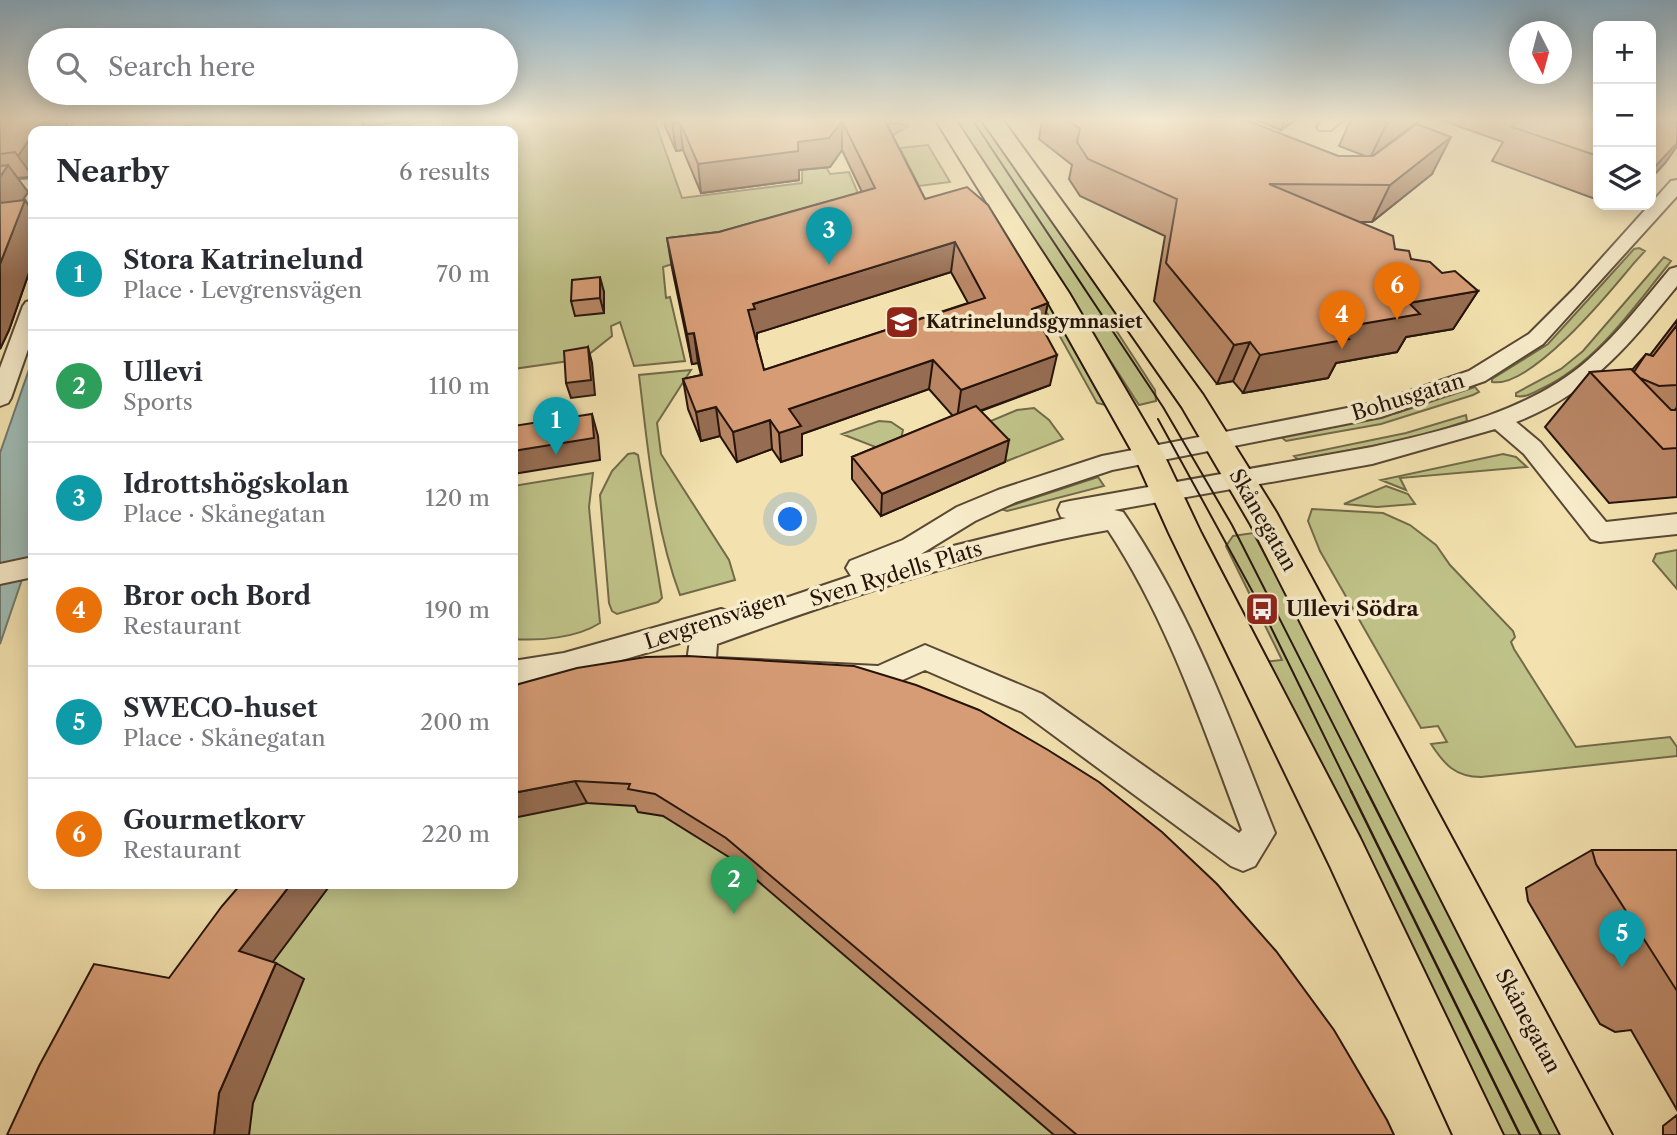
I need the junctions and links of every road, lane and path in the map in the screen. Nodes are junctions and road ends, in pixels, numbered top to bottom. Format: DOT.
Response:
graph roads {
  1 [pos="979,172"];
  2 [pos="1028,172"];
  3 [pos="28,184"];
  4 [pos="1677,185"];
  5 [pos="0,187"];
  6 [pos="1677,272"];
  7 [pos="28,314"];
  8 [pos="10,342"];
  9 [pos="0,398"];
  10 [pos="1499,419"];
  11 [pos="1217,440"];
  12 [pos="1157,472"];
  13 [pos="1241,479"];
  14 [pos="1677,524"];
  15 [pos="912,547"];
  16 [pos="28,568"];
  17 [pos="0,574"];
  18 [pos="518,672"];
  19 [pos="1259,834"];
  20 [pos="1478,1135"];
  21 [pos="1587,1135"];
  1 -- 12 [label="main road"];
  2 -- 11 [label="main road, Skånegatan"];
  3 -- 5 [label="street"];
  4 -- 11 [label="street, Bohusgatan"];
  6 -- 10 [label="street, Bohusgatan"];
  7 -- 8 [label="street"];
  8 -- 9 [label="street"];
  10 -- 13 [label="street, Bohusgatan"];
  10 -- 14 [label="street"];
  11 -- 12 [label="street, Bohusgatan"];
  11 -- 13 [label="main road, Skånegatan"];
  12 -- 13 [label="street, Bohusgatan"];
  12 -- 15 [label="street, Levgrensvägen"];
  12 -- 15 [label="street, Levgrensvägen"];
  12 -- 20 [label="main road"];
  13 -- 21 [label="main road, Skånegatan"];
  15 -- 18 [label="street, Levgrensvägen"];
  16 -- 17 [label="street"];
  19 -- 19 [label="street, Sven Rydells Plats"];
}
